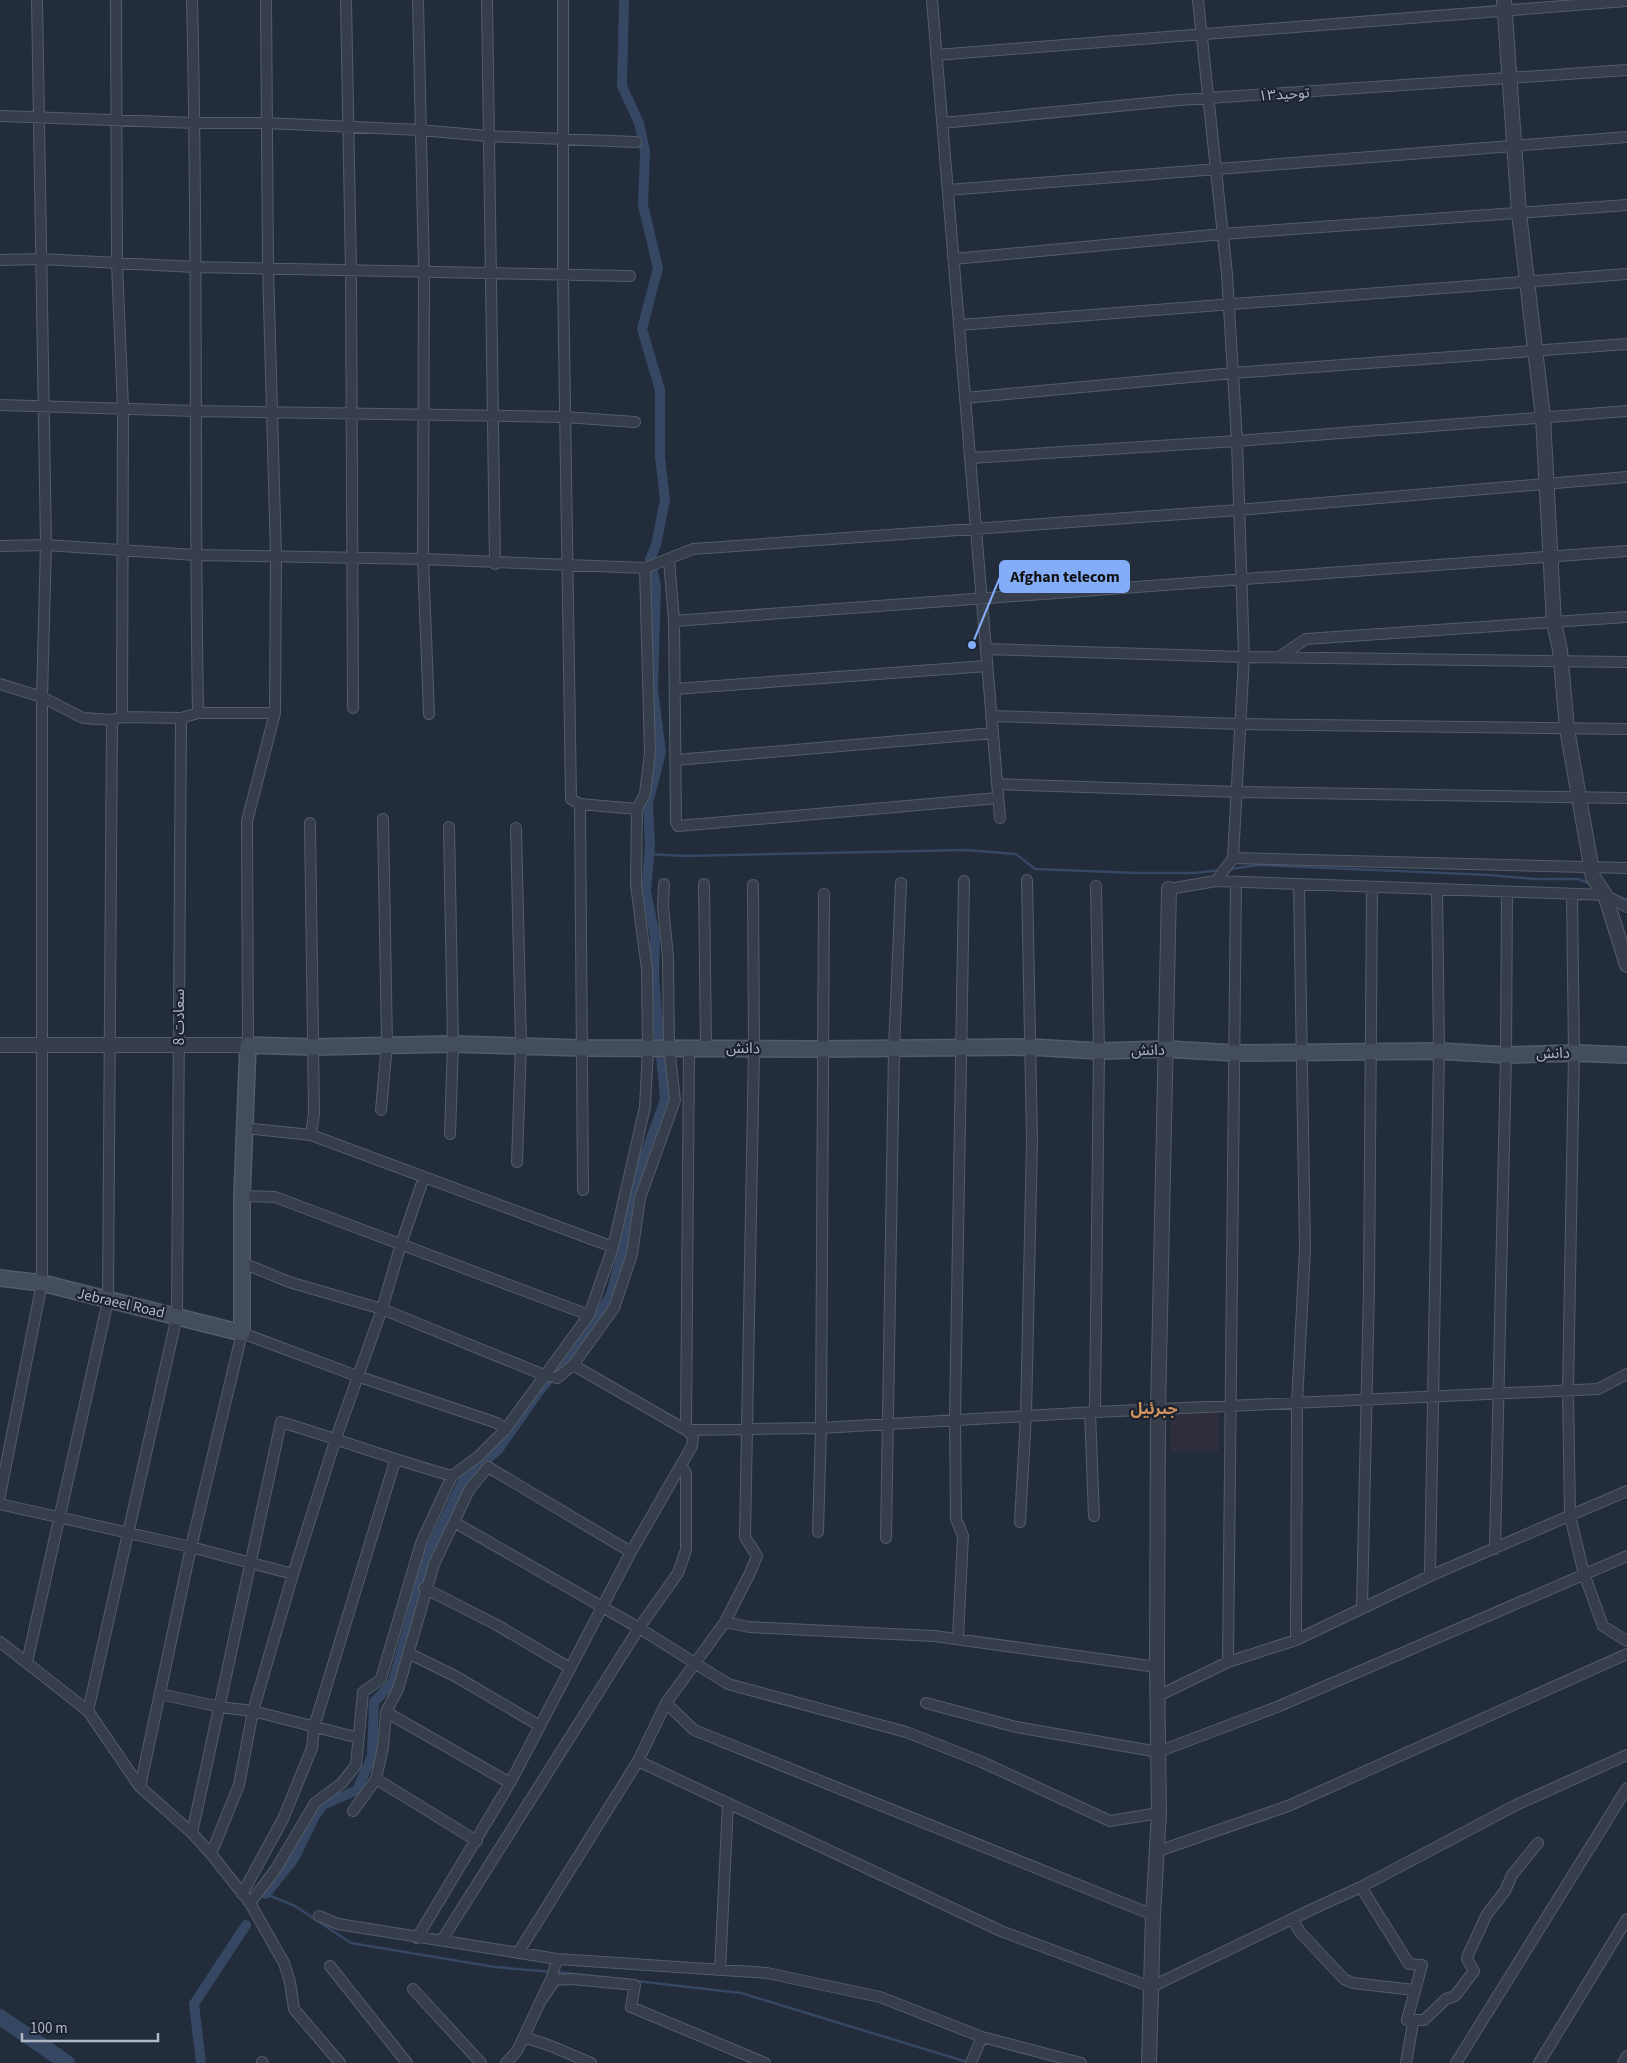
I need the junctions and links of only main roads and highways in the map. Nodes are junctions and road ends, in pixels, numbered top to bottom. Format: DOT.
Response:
graph roads {
  1 [pos="1627,1055"];
  2 [pos="0,1278"];
  3 [pos="242,1333"];
  1 -- 3 [label="main road, دانش"];
  2 -- 3 [label="main road, Jebraeel Road"];
}
